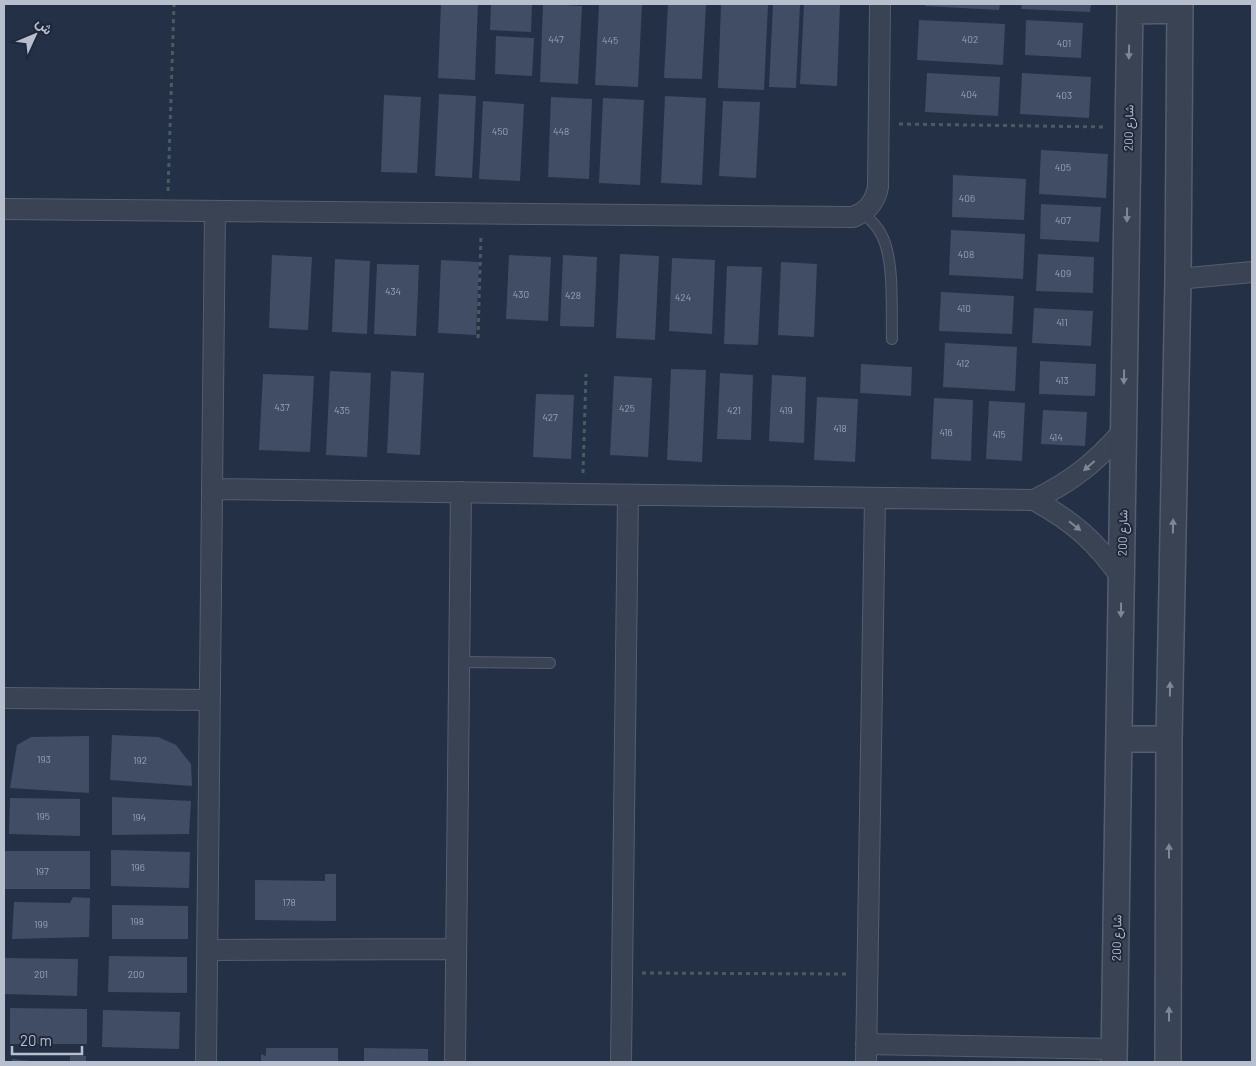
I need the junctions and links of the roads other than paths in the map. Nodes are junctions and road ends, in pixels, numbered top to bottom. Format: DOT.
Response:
graph roads {
  1 [pos="880,4"];
  2 [pos="1130,7"];
  3 [pos="1180,7"];
  4 [pos="4,209"];
  5 [pos="215,211"];
  6 [pos="863,213"];
  7 [pos="1252,272"];
  8 [pos="1178,279"];
  9 [pos="892,339"];
  10 [pos="1124,431"];
  11 [pos="212,489"];
  12 [pos="461,492"];
  13 [pos="628,494"];
  14 [pos="875,498"];
  15 [pos="1034,500"];
  16 [pos="1121,578"];
  17 [pos="459,662"];
  18 [pos="550,663"];
  19 [pos="4,698"];
  20 [pos="210,700"];
  21 [pos="1169,739"];
  22 [pos="1119,740"];
  23 [pos="456,949"];
  24 [pos="207,950"];
  25 [pos="866,1053"];
  26 [pos="1114,1056"];
  27 [pos="206,1062"];
  28 [pos="456,1062"];
  29 [pos="621,1062"];
  30 [pos="1168,1062"];
  1 -- 6 [label="street"];
  2 -- 3 [label="street"];
  2 -- 10 [label="street, شارع 200, one-way"];
  3 -- 8 [label="street"];
  4 -- 5 [label="street"];
  5 -- 6 [label="street"];
  5 -- 11 [label="street"];
  6 -- 9 [label="lane"];
  7 -- 8 [label="street"];
  21 -- 8 [label="street, one-way"];
  10 -- 15 [label="street, one-way"];
  10 -- 16 [label="street, شارع 200"];
  11 -- 12 [label="street"];
  11 -- 20 [label="street"];
  12 -- 13 [label="street"];
  12 -- 17 [label="street"];
  13 -- 14 [label="street"];
  13 -- 29 [label="street"];
  14 -- 15 [label="street"];
  14 -- 25 [label="street"];
  15 -- 16 [label="street, one-way"];
  16 -- 22 [label="street, شارع 200, one-way"];
  17 -- 18 [label="lane"];
  17 -- 23 [label="street"];
  19 -- 20 [label="street"];
  20 -- 24 [label="street"];
  21 -- 22 [label="street"];
  30 -- 21 [label="street, one-way"];
  22 -- 26 [label="street, شارع 200"];
  23 -- 24 [label="street"];
  23 -- 28 [label="street"];
  24 -- 27 [label="street"];
  25 -- 26 [label="street"];
}
